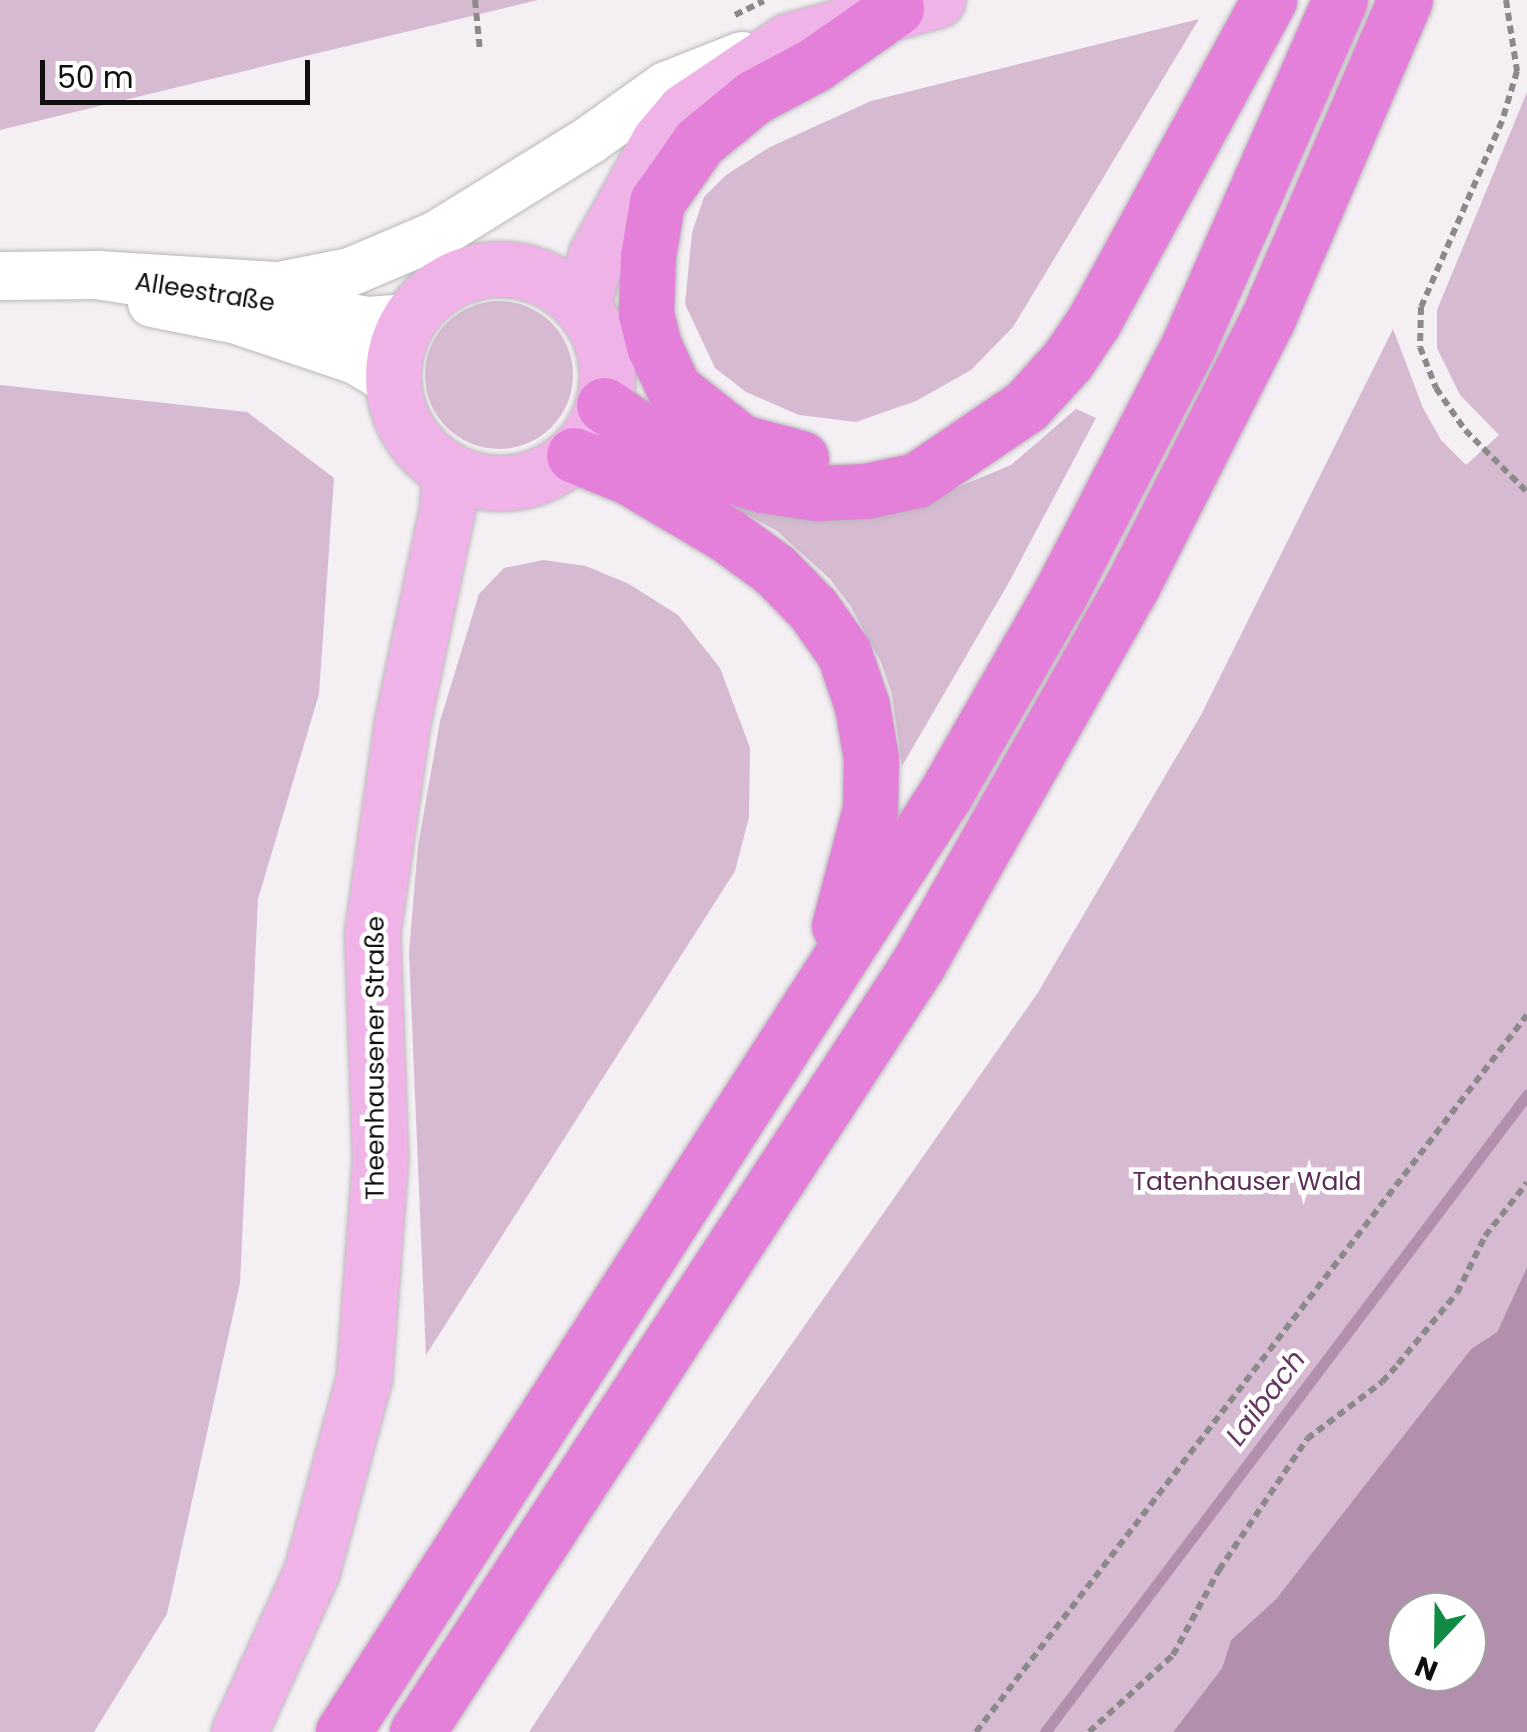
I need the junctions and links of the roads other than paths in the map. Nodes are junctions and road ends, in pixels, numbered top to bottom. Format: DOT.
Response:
graph roads {
  1 [pos="1268,0"];
  2 [pos="1340,0"];
  3 [pos="1406,0"];
  4 [pos="916,4"];
  5 [pos="777,20"];
  6 [pos="660,141"];
  7 [pos="531,274"];
  8 [pos="97,276"];
  9 [pos="0,279"];
  10 [pos="582,307"];
  11 [pos="410,318"];
  12 [pos="392,382"];
  13 [pos="604,406"];
  14 [pos="977,442"];
  15 [pos="574,455"];
  16 [pos="474,478"];
  17 [pos="807,1011"];
  18 [pos="239,1732"];
  19 [pos="343,1732"];
  20 [pos="417,1732"];
  1 -- 14 [label="highway"];
  2 -- 17 [label="highway"];
  3 -- 20 [label="highway"];
  4 -- 5 [label="main road"];
  4 -- 14 [label="highway"];
  5 -- 6 [label="main road"];
  5 -- 8 [label="street"];
  6 -- 7 [label="main road"];
  6 -- 10 [label="main road"];
  7 -- 10 [label="main road"];
  7 -- 11 [label="main road"];
  8 -- 9 [label="street, Alleestraße"];
  8 -- 11 [label="street, Alleestraße"];
  9 -- 12 [label="street, Alleestraße"];
  10 -- 13 [label="main road"];
  11 -- 12 [label="main road"];
  12 -- 16 [label="main road"];
  13 -- 14 [label="highway"];
  13 -- 15 [label="main road"];
  15 -- 16 [label="main road"];
  15 -- 17 [label="highway"];
  16 -- 18 [label="main road, Theenhausener Straße"];
  17 -- 19 [label="highway"];
}
